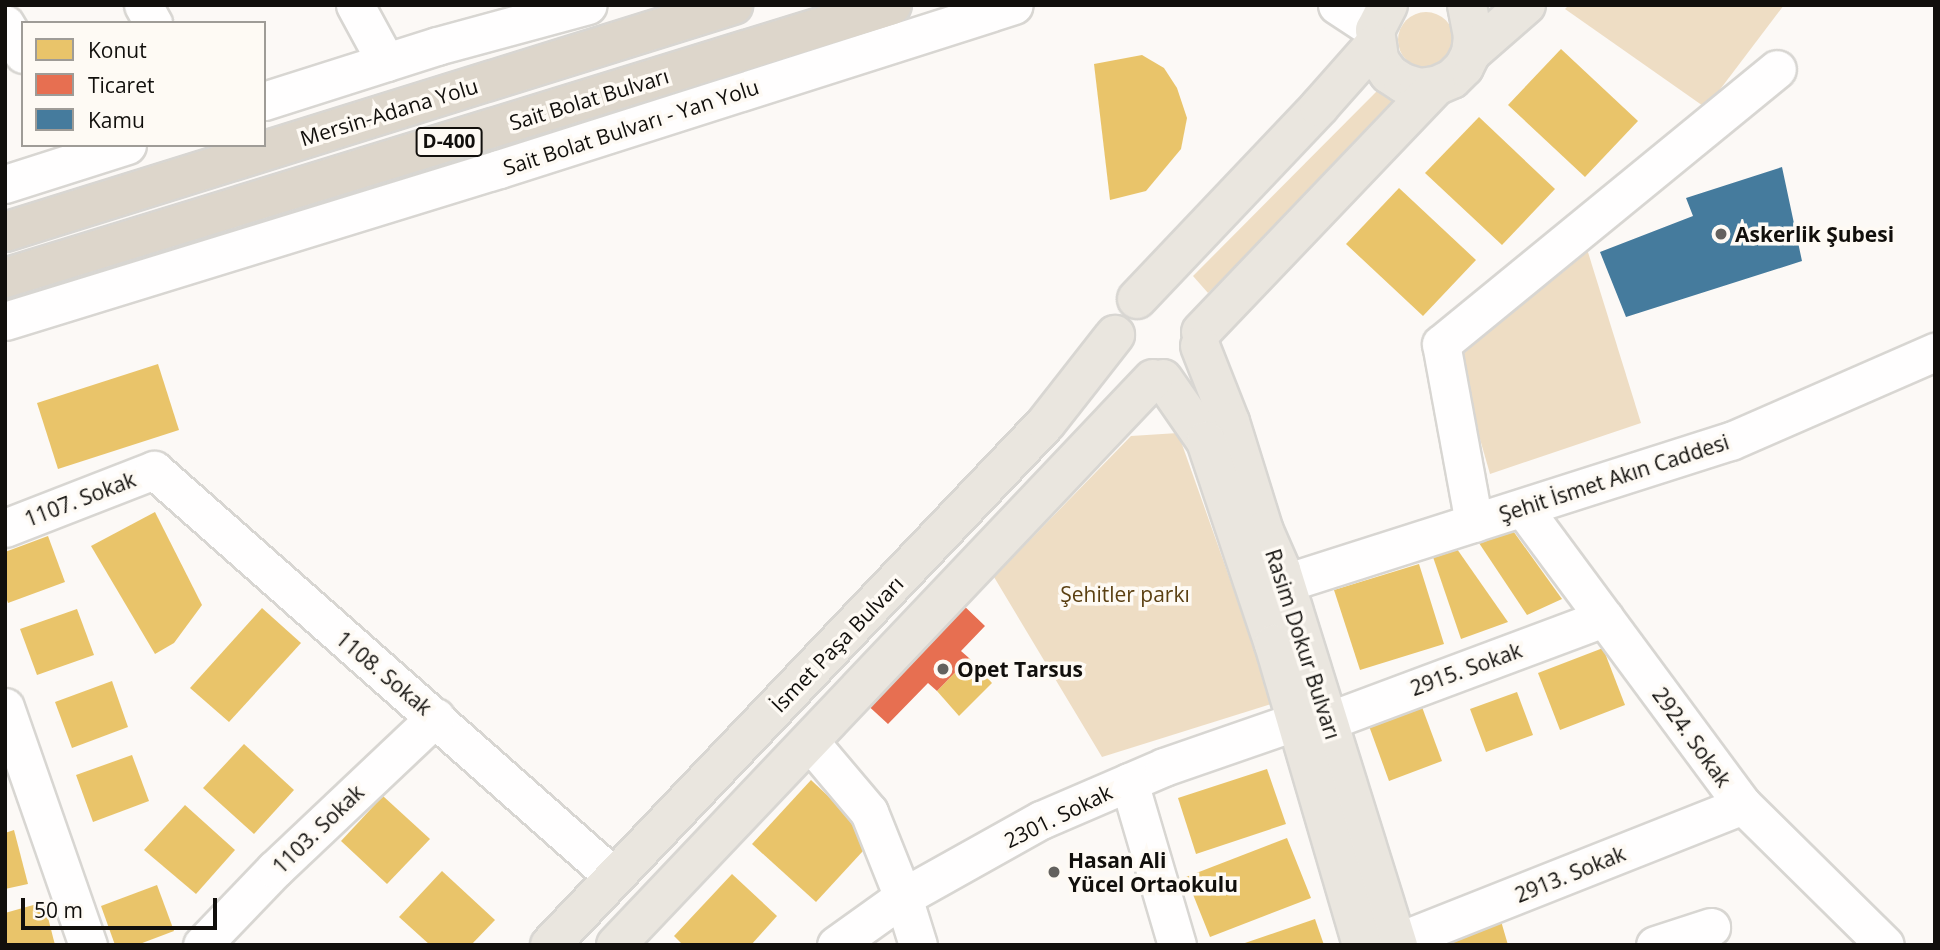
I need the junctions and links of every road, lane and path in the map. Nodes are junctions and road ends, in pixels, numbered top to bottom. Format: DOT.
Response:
graph roads {
  1 [pos="143,5"];
  2 [pos="355,5"];
  3 [pos="588,5"];
  4 [pos="733,5"];
  5 [pos="892,5"];
  6 [pos="1014,5"];
  7 [pos="1337,5"];
  8 [pos="1526,5"];
  9 [pos="546,10"];
  10 [pos="487,18"];
  11 [pos="152,21"];
  12 [pos="1467,21"];
  13 [pos="5,24"];
  14 [pos="1379,26"];
  15 [pos="21,51"];
  16 [pos="386,62"];
  17 [pos="1777,69"];
  18 [pos="1436,86"];
  19 [pos="266,100"];
  20 [pos="113,147"];
  21 [pos="79,152"];
  22 [pos="5,184"];
  23 [pos="5,232"];
  24 [pos="5,278"];
  25 [pos="1137,299"];
  26 [pos="5,321"];
  27 [pos="1115,334"];
  28 [pos="1200,339"];
  29 [pos="1935,352"];
  30 [pos="1158,379"];
  31 [pos="154,470"];
  32 [pos="1523,508"];
  33 [pos="1474,523"];
  34 [pos="5,527"];
  35 [pos="1286,583"];
  36 [pos="1604,618"];
  37 [pos="5,707"];
  38 [pos="436,717"];
  39 [pos="1312,721"];
  40 [pos="809,741"];
  41 [pos="1129,782"];
  42 [pos="1743,805"];
  43 [pos="614,877"];
  44 [pos="903,897"];
  45 [pos="1711,927"];
  46 [pos="1386,944"];
  47 [pos="88,945"];
  48 [pos="202,945"];
  49 [pos="551,945"];
  50 [pos="616,945"];
  51 [pos="836,945"];
  52 [pos="918,945"];
  53 [pos="1177,945"];
  54 [pos="1655,945"];
  55 [pos="1885,945"];
  1 -- 11 [label="street"];
  2 -- 16 [label="street"];
  3 -- 9 [label="street"];
  4 -- 23 [label="highway, Mersin-Adana Yolu / D-400"];
  5 -- 24 [label="highway, Sait Bolat Bulvarı / D-400"];
  6 -- 26 [label="street, Sait Bolat Bulvarı - Yan Yolu"];
  7 -- 14 [label="street"];
  8 -- 12 [label="main road"];
  9 -- 10 [label="street"];
  10 -- 16 [label="street"];
  12 -- 18 [label="main road"];
  13 -- 15 [label="street"];
  14 -- 18 [label="main road"];
  14 -- 25 [label="main road"];
  16 -- 19 [label="street"];
  17 -- 33 [label="street"];
  18 -- 28 [label="main road"];
  20 -- 21 [label="street"];
  21 -- 22 [label="street"];
  25 -- 27 [label="main road"];
  25 -- 28 [label="main road"];
  27 -- 30 [label="main road"];
  27 -- 43 [label="main road, İsmet Paşa Bulvarı"];
  28 -- 30 [label="main road"];
  28 -- 35 [label="main road, Rasim Dokur Bulvarı"];
  29 -- 32 [label="street, Şehit İsmet Akın Caddesi"];
  30 -- 39 [label="main road"];
  30 -- 40 [label="main road"];
  31 -- 34 [label="street, 1107. Sokak"];
  31 -- 38 [label="street, 1108. Sokak"];
  32 -- 33 [label="street, Şehit İsmet Akın Caddesi"];
  32 -- 36 [label="street, 2924. Sokak"];
  33 -- 35 [label="street, Şehit İsmet Akın Caddesi"];
  35 -- 39 [label="main road, Rasim Dokur Bulvarı"];
  36 -- 39 [label="street, 2915. Sokak"];
  36 -- 42 [label="street, 2924. Sokak"];
  37 -- 47 [label="street"];
  38 -- 43 [label="street, 1108. Sokak"];
  38 -- 48 [label="street, 1103. Sokak"];
  39 -- 41 [label="street, 2301. Sokak"];
  39 -- 46 [label="main road, Rasim Dokur Bulvarı"];
  40 -- 44 [label="street"];
  40 -- 50 [label="main road"];
  41 -- 44 [label="street, 2301. Sokak"];
  41 -- 53 [label="street"];
  42 -- 46 [label="street, 2913. Sokak"];
  42 -- 55 [label="street, 2924. Sokak"];
  43 -- 49 [label="main road, İsmet Paşa Bulvarı"];
  44 -- 51 [label="street, 2301. Sokak"];
  44 -- 52 [label="street"];
  45 -- 54 [label="street"];
}
